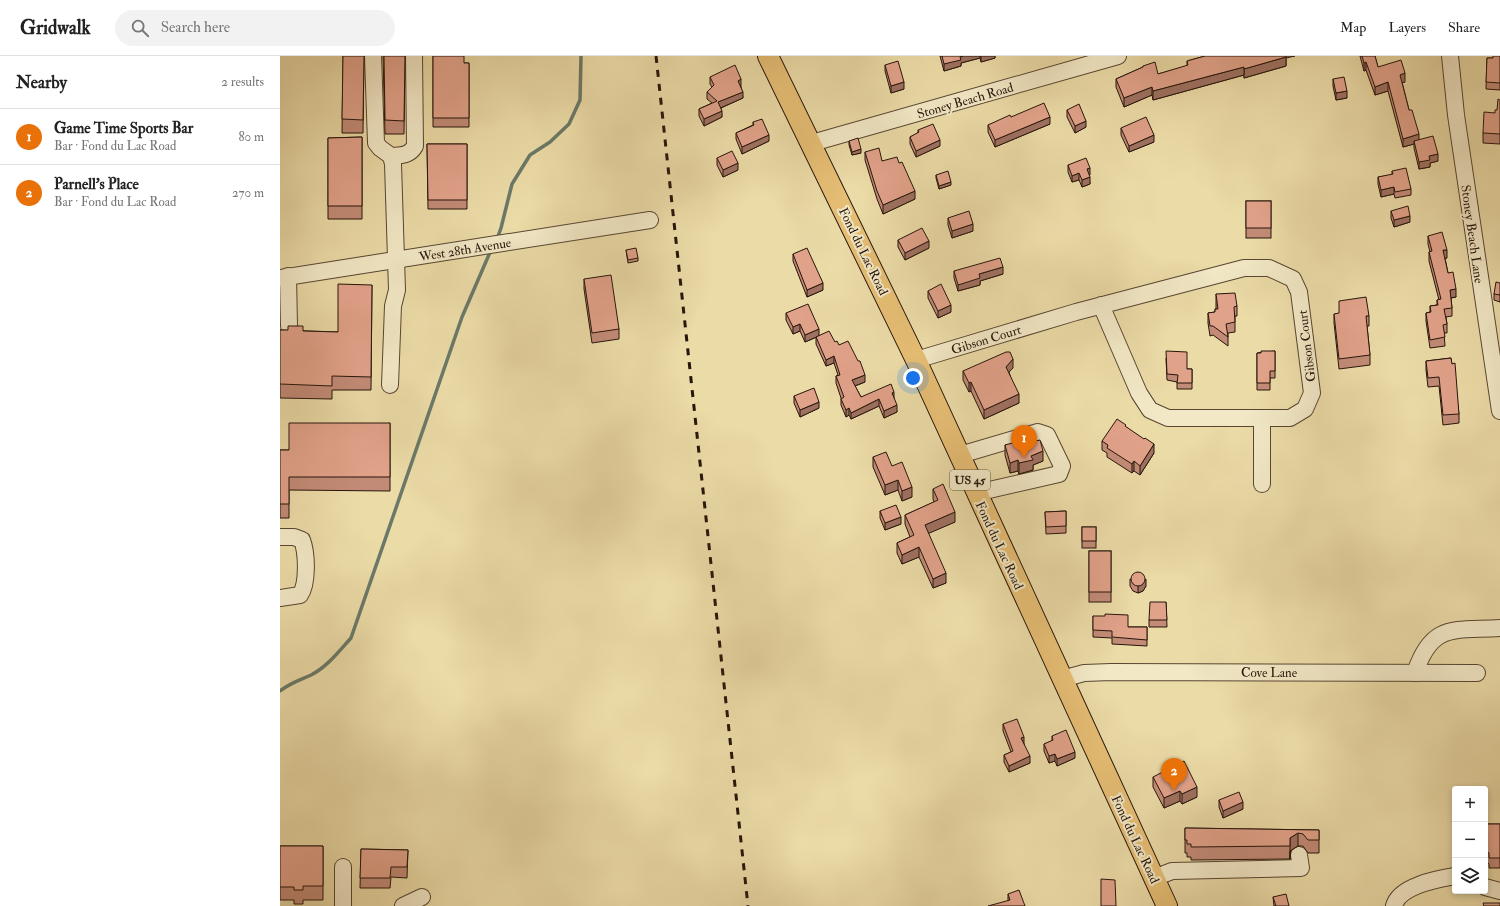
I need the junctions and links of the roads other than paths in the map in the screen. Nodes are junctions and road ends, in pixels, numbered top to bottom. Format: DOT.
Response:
graph roads {
  1 [pos="373,56"];
  2 [pos="414,56"];
  3 [pos="768,56"];
  4 [pos="1118,56"];
  5 [pos="1450,56"];
  6 [pos="812,143"];
  7 [pos="391,156"];
  8 [pos="650,220"];
  9 [pos="395,260"];
  10 [pos="284,277"];
  11 [pos="1101,305"];
  12 [pos="290,326"];
  13 [pos="916,360"];
  14 [pos="390,384"];
  15 [pos="1500,410"];
  16 [pos="1262,419"];
  17 [pos="960,455"];
  18 [pos="1262,484"];
  19 [pos="976,493"];
  20 [pos="280,537"];
  21 [pos="280,598"];
  22 [pos="1500,628"];
  23 [pos="1414,673"];
  24 [pos="1477,673"];
  25 [pos="1062,679"];
  26 [pos="1299,855"];
  27 [pos="343,868"];
  28 [pos="1452,877"];
  29 [pos="1154,878"];
  30 [pos="1488,888"];
  31 [pos="1500,891"];
  32 [pos="422,897"];
  33 [pos="343,906"];
  34 [pos="403,906"];
  35 [pos="1167,906"];
  36 [pos="1394,906"];
  1 -- 7 [label="street"];
  2 -- 7 [label="street"];
  3 -- 6 [label="main road, Fond du Lac Road / US 45"];
  4 -- 6 [label="street, Stoney Beach Road"];
  5 -- 15 [label="street, Stoney Beach Lane"];
  6 -- 13 [label="main road, Fond du Lac Road / US 45"];
  7 -- 9 [label="street"];
  8 -- 9 [label="street, West 28th Avenue"];
  9 -- 10 [label="street, West 28th Avenue"];
  9 -- 14 [label="street"];
  10 -- 12 [label="street"];
  11 -- 13 [label="street, Gibson Court"];
  11 -- 16 [label="street, Gibson Court"];
  11 -- 16 [label="street, Gibson Court"];
  13 -- 17 [label="main road, Fond du Lac Road / US 45"];
  16 -- 18 [label="street"];
  17 -- 19 [label="main road, Fond du Lac Road / US 45"];
  17 -- 19 [label="street"];
  19 -- 25 [label="main road, Fond du Lac Road / US 45"];
  20 -- 21 [label="street"];
  22 -- 23 [label="street"];
  23 -- 24 [label="street, Cove Lane"];
  23 -- 25 [label="street, Cove Lane"];
  25 -- 29 [label="main road, Fond du Lac Road / US 45"];
  26 -- 29 [label="street"];
  27 -- 33 [label="street"];
  28 -- 36 [label="street"];
  29 -- 35 [label="main road, Fond du Lac Road / US 45"];
  30 -- 31 [label="street"];
  32 -- 34 [label="street"];
}
